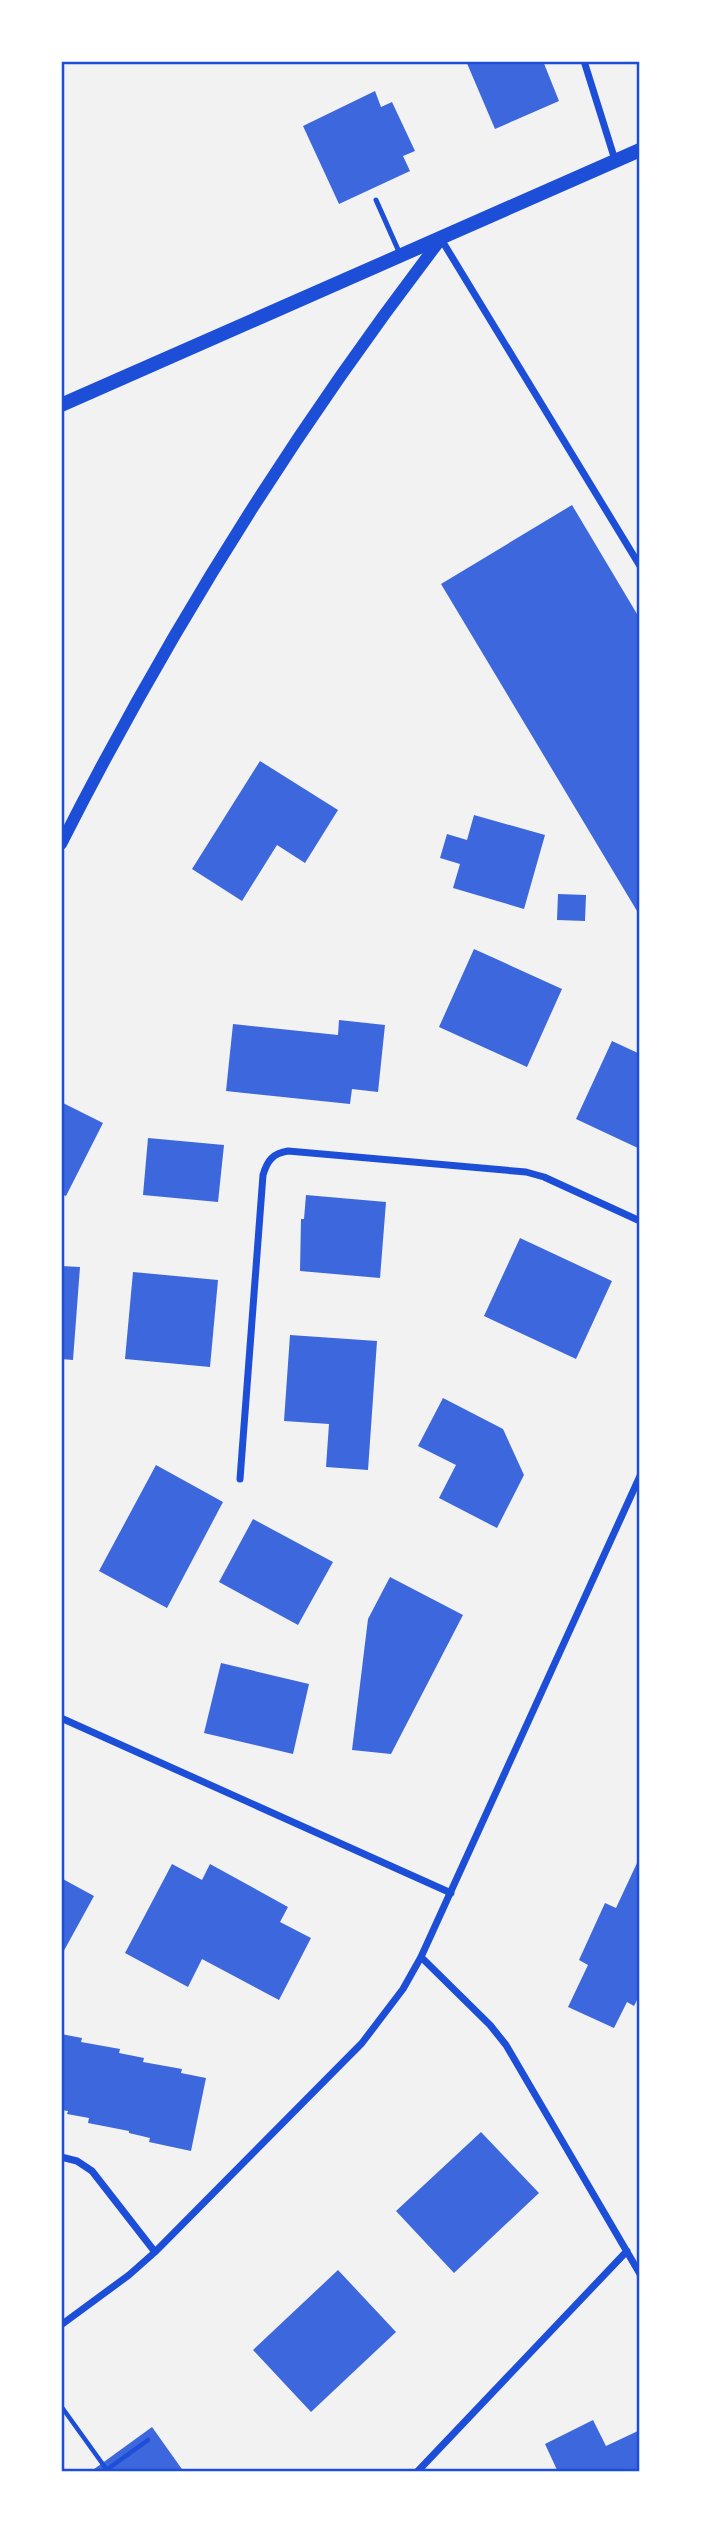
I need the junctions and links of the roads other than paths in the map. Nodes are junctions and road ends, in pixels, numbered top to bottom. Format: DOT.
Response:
graph roads {
  1 [pos="584,61"];
  2 [pos="640,150"];
  3 [pos="616,161"];
  4 [pos="376,200"];
  5 [pos="441,239"];
  6 [pos="401,257"];
  7 [pos="61,405"];
  8 [pos="640,566"];
  9 [pos="61,844"];
  10 [pos="640,1221"];
  11 [pos="640,1476"];
  12 [pos="240,1479"];
  13 [pos="61,1718"];
  14 [pos="451,1893"];
  15 [pos="421,1957"];
  16 [pos="61,2157"];
  17 [pos="626,2251"];
  18 [pos="155,2252"];
  19 [pos="640,2274"];
  20 [pos="61,2325"];
  21 [pos="417,2472"];
  1 -- 3 [label="street"];
  2 -- 3 [label="main road"];
  3 -- 5 [label="main road"];
  4 -- 6 [label="lane"];
  5 -- 6 [label="main road"];
  5 -- 8 [label="street"];
  5 -- 9 [label="street"];
  6 -- 7 [label="main road"];
  10 -- 12 [label="street"];
  11 -- 14 [label="street"];
  13 -- 14 [label="street"];
  14 -- 15 [label="street"];
  15 -- 17 [label="street"];
  15 -- 18 [label="street"];
  16 -- 18 [label="street"];
  17 -- 19 [label="street"];
  17 -- 21 [label="street"];
  18 -- 20 [label="street"];
}
